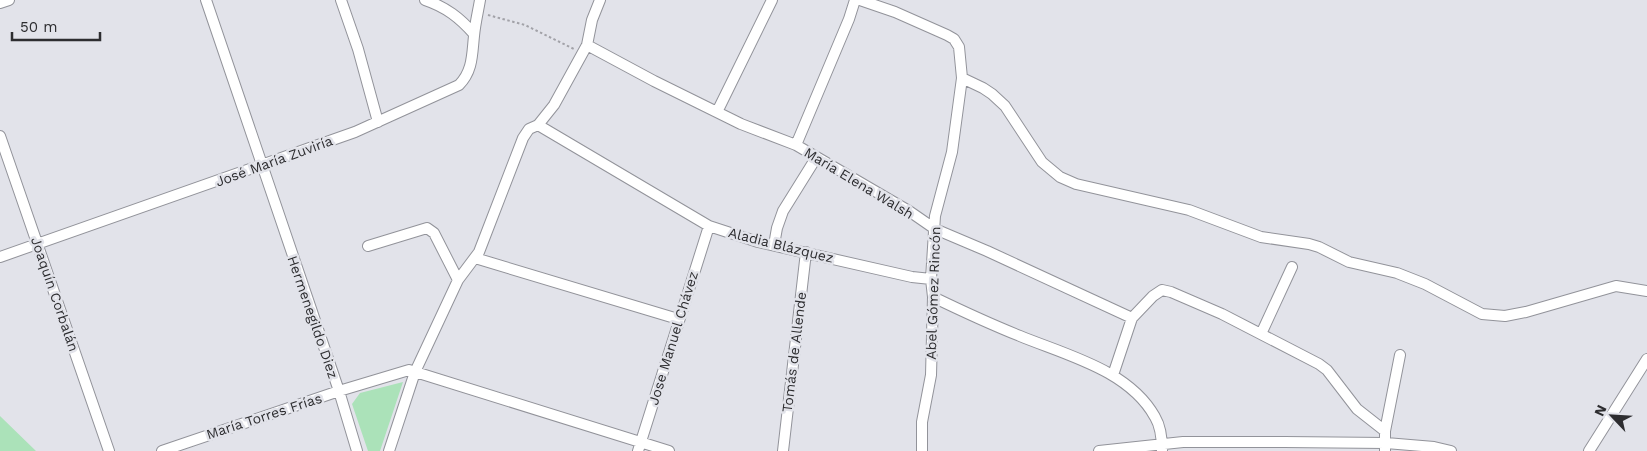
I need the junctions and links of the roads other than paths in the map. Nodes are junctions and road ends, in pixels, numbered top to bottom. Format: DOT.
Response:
graph roads {
  1 [pos="9,0"];
  2 [pos="206,0"];
  3 [pos="341,0"];
  4 [pos="425,0"];
  5 [pos="480,0"];
  6 [pos="600,0"];
  7 [pos="772,0"];
  8 [pos="855,0"];
  9 [pos="860,0"];
  10 [pos="0,3"];
  11 [pos="474,34"];
  12 [pos="585,49"];
  13 [pos="962,78"];
  14 [pos="717,112"];
  15 [pos="378,122"];
  16 [pos="538,125"];
  17 [pos="0,136"];
  18 [pos="796,145"];
  19 [pos="816,158"];
  20 [pos="262,166"];
  21 [pos="709,226"];
  22 [pos="935,229"];
  23 [pos="37,243"];
  24 [pos="774,245"];
  25 [pos="368,246"];
  26 [pos="806,252"];
  27 [pos="0,257"];
  28 [pos="475,258"];
  29 [pos="1292,267"];
  30 [pos="931,279"];
  31 [pos="458,280"];
  32 [pos="1647,290"];
  33 [pos="933,297"];
  34 [pos="1132,318"];
  35 [pos="678,319"];
  36 [pos="1261,334"];
  37 [pos="1400,355"];
  38 [pos="1647,359"];
  39 [pos="415,372"];
  40 [pos="1113,376"];
  41 [pos="339,391"];
  42 [pos="1385,430"];
  43 [pos="639,447"];
  44 [pos="1385,447"];
  45 [pos="1162,448"];
  46 [pos="109,451"];
  47 [pos="162,451"];
  48 [pos="357,451"];
  49 [pos="388,451"];
  50 [pos="669,451"];
  51 [pos="783,451"];
  52 [pos="922,451"];
  53 [pos="1099,451"];
  54 [pos="1451,451"];
  55 [pos="1589,451"];
  1 -- 10 [label="street"];
  2 -- 20 [label="street, Hermenegildo Diez"];
  3 -- 15 [label="street"];
  4 -- 11 [label="street"];
  5 -- 11 [label="street, José María Zuviría"];
  6 -- 12 [label="street"];
  7 -- 14 [label="street"];
  8 -- 18 [label="street"];
  9 -- 13 [label="street, Abel Gómez Rincón"];
  11 -- 15 [label="street, José María Zuviría"];
  12 -- 14 [label="street, María Elena Walsh"];
  12 -- 16 [label="street"];
  13 -- 22 [label="street, Abel Gómez Rincón"];
  13 -- 32 [label="street"];
  14 -- 18 [label="street, María Elena Walsh"];
  15 -- 20 [label="street, José María Zuviría"];
  16 -- 21 [label="street, Aladia Blázquez"];
  16 -- 28 [label="street"];
  17 -- 23 [label="street, Joaquín Corbalán"];
  18 -- 19 [label="street, María Elena Walsh"];
  19 -- 22 [label="street, María Elena Walsh"];
  19 -- 24 [label="street"];
  20 -- 23 [label="street, José María Zuviría"];
  20 -- 41 [label="street, Hermenegildo Diez"];
  21 -- 24 [label="street, Aladia Blázquez"];
  21 -- 35 [label="street, Jose Manuel Chávez"];
  22 -- 30 [label="street, Abel Gómez Rincón"];
  22 -- 34 [label="street, María Elena Walsh"];
  23 -- 27 [label="street, José María Zuviría"];
  23 -- 46 [label="street, Joaquín Corbalán"];
  24 -- 26 [label="street, Aladia Blázquez"];
  25 -- 31 [label="street"];
  26 -- 30 [label="street, Aladia Blázquez"];
  26 -- 51 [label="street, Tomás de Allende"];
  28 -- 31 [label="street"];
  28 -- 35 [label="street"];
  29 -- 36 [label="street"];
  30 -- 33 [label="street, Abel Gómez Rincón"];
  31 -- 39 [label="street"];
  33 -- 40 [label="street"];
  33 -- 52 [label="street, Abel Gómez Rincón"];
  34 -- 36 [label="street"];
  34 -- 40 [label="street"];
  35 -- 43 [label="street, Jose Manuel Chávez"];
  36 -- 42 [label="street"];
  37 -- 42 [label="street"];
  38 -- 55 [label="street"];
  39 -- 41 [label="street, Hermenegildo Diez"];
  39 -- 43 [label="street, Hermenegildo Diez"];
  39 -- 49 [label="street"];
  40 -- 45 [label="street"];
  41 -- 47 [label="street, María Torres Frías"];
  41 -- 48 [label="street"];
  42 -- 44 [label="street"];
  43 -- 50 [label="street, Hermenegildo Diez"];
  44 -- 45 [label="street"];
  44 -- 54 [label="street"];
  45 -- 53 [label="street"];
}
